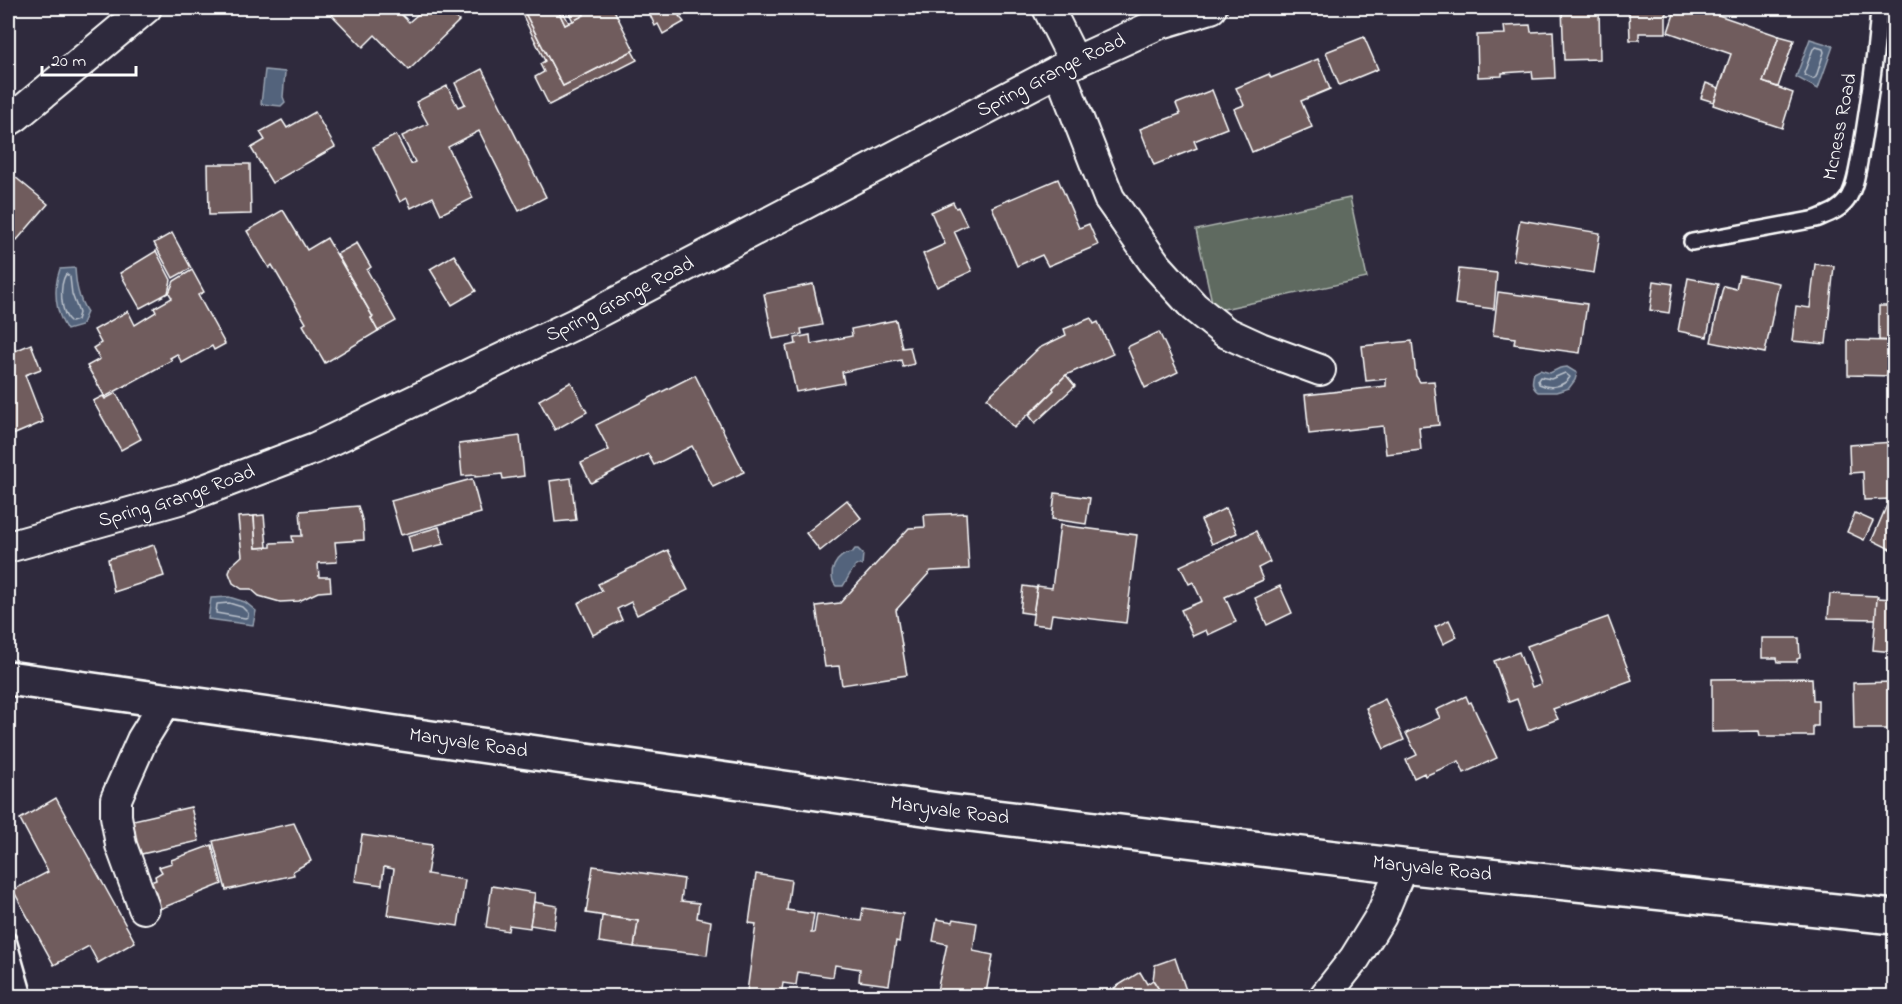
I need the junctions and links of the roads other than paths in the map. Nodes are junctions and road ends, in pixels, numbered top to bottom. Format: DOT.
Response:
graph roads {
  1 [pos="146,8"];
  2 [pos="1048,8"];
  3 [pos="1211,8"];
  4 [pos="1879,8"];
  5 [pos="1067,66"];
  6 [pos="8,121"];
  7 [pos="1692,242"];
  8 [pos="1320,370"];
  9 [pos="8,547"];
  10 [pos="11,681"];
  11 [pos="166,701"];
  12 [pos="1402,866"];
  13 [pos="144,908"];
  14 [pos="1894,917"];
  15 [pos="8,940"];
  16 [pos="24,996"];
  17 [pos="1325,996"];
  1 -- 6 [label="street"];
  2 -- 5 [label="street"];
  3 -- 5 [label="street, Spring Grange Road"];
  4 -- 7 [label="lane, Mcness Road"];
  5 -- 8 [label="street"];
  5 -- 9 [label="street, Spring Grange Road"];
  10 -- 11 [label="street, Maryvale Road"];
  11 -- 12 [label="street, Maryvale Road"];
  11 -- 13 [label="street"];
  12 -- 14 [label="street, Maryvale Road"];
  12 -- 17 [label="street"];
  15 -- 16 [label="lane"];
}
